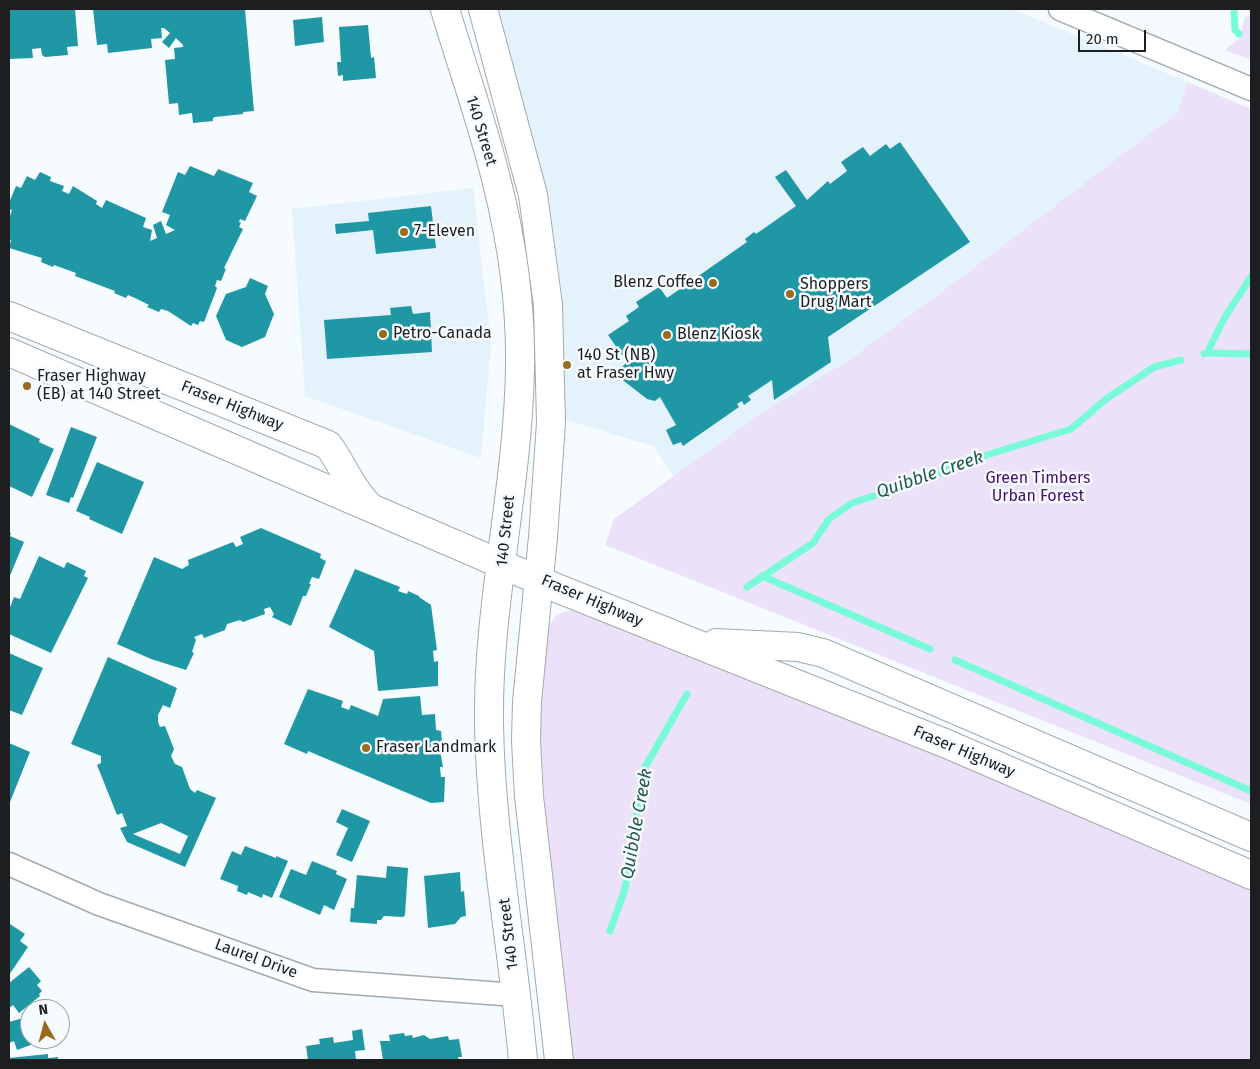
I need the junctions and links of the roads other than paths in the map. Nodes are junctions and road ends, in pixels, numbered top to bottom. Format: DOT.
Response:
graph roads {
  1 [pos="445,9"];
  2 [pos="482,9"];
  3 [pos="1060,9"];
  4 [pos="1251,89"];
  5 [pos="9,316"];
  6 [pos="9,352"];
  7 [pos="371,508"];
  8 [pos="502,563"];
  9 [pos="539,579"];
  10 [pos="674,635"];
  11 [pos="1251,837"];
  12 [pos="9,864"];
  13 [pos="1251,875"];
  14 [pos="516,996"];
  15 [pos="523,1060"];
  16 [pos="559,1060"];
  1 -- 8 [label="main road, 140 Street"];
  2 -- 9 [label="main road, 140 Street"];
  3 -- 4 [label="street"];
  5 -- 7 [label="main road, Fraser Highway"];
  6 -- 7 [label="main road, Fraser Highway"];
  7 -- 8 [label="main road, Fraser Highway"];
  8 -- 9 [label="main road, Fraser Highway"];
  8 -- 14 [label="main road, 140 Street"];
  9 -- 10 [label="main road, Fraser Highway"];
  9 -- 16 [label="main road, 140 Street"];
  10 -- 11 [label="main road, Fraser Highway"];
  10 -- 13 [label="main road, Fraser Highway"];
  12 -- 14 [label="street, Laurel Drive"];
  14 -- 15 [label="main road, 140 Street"];
}
